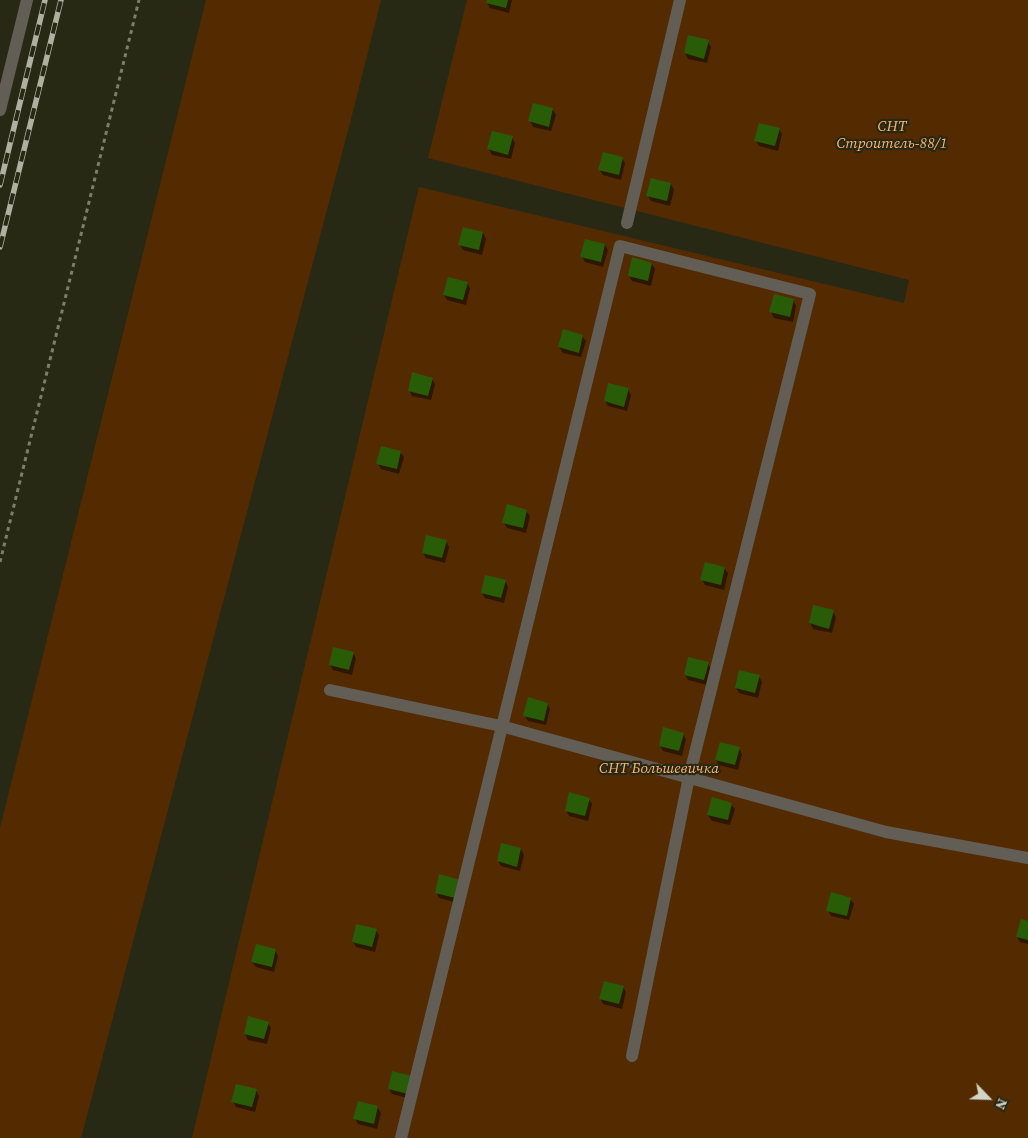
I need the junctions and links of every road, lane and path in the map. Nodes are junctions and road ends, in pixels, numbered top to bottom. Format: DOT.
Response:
graph roads {
  1 [pos="28,0"];
  2 [pos="139,0"];
  3 [pos="680,0"];
  4 [pos="0,110"];
  5 [pos="627,223"];
  6 [pos="0,562"];
  7 [pos="330,690"];
  8 [pos="501,726"];
  9 [pos="688,776"];
  10 [pos="1028,858"];
  11 [pos="632,1056"];
  12 [pos="401,1138"];
  1 -- 4 [label="street"];
  2 -- 6 [label="path"];
  3 -- 5 [label="street"];
  7 -- 8 [label="street"];
  8 -- 9 [label="street"];
  8 -- 9 [label="street"];
  8 -- 12 [label="street"];
  9 -- 10 [label="street"];
  9 -- 11 [label="street"];
}
